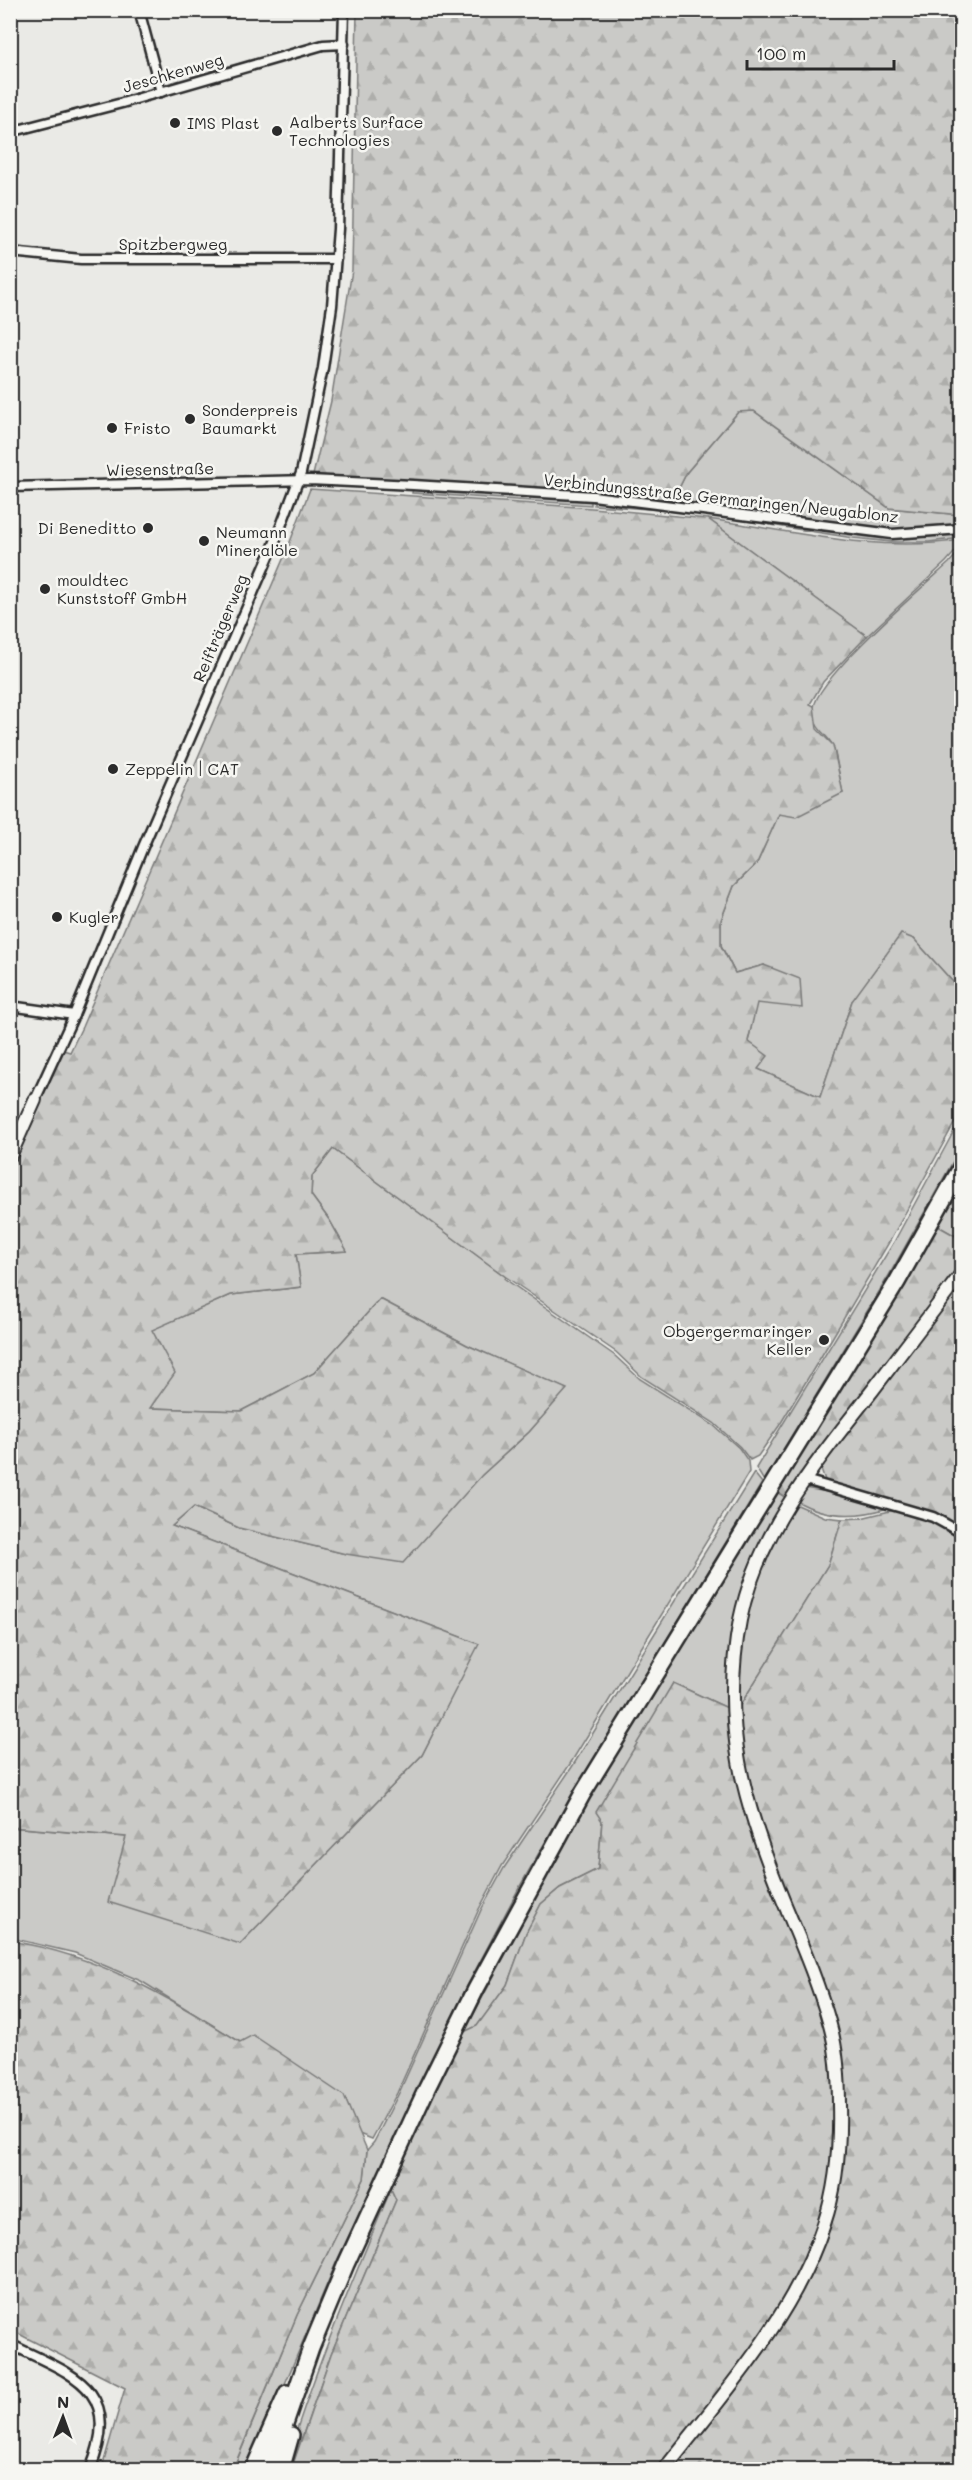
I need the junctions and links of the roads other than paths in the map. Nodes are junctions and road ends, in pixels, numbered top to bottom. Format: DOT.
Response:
graph roads {
  1 [pos="139,10"];
  2 [pos="344,10"];
  3 [pos="344,44"];
  4 [pos="161,92"];
  5 [pos="10,132"];
  6 [pos="10,252"];
  7 [pos="336,259"];
  8 [pos="310,480"];
  9 [pos="299,481"];
  10 [pos="10,488"];
  11 [pos="962,529"];
  12 [pos="10,1006"];
  13 [pos="74,1015"];
  14 [pos="35,1100"];
  15 [pos="10,1156"];
  16 [pos="962,1166"];
  17 [pos="962,1274"];
  18 [pos="805,1480"];
  19 [pos="962,1533"];
  20 [pos="10,2344"];
  21 [pos="311,2348"];
  22 [pos="90,2469"];
  23 [pos="253,2469"];
  24 [pos="269,2469"];
  25 [pos="281,2469"];
  26 [pos="664,2469"];
  1 -- 4 [label="street"];
  2 -- 3 [label="street, Reifträgerweg"];
  3 -- 4 [label="street, Jeschkenweg"];
  3 -- 7 [label="street, Reifträgerweg"];
  4 -- 5 [label="street, Jeschkenweg"];
  6 -- 7 [label="street, Spitzbergweg"];
  7 -- 9 [label="street, Reifträgerweg"];
  8 -- 9 [label="street, Wiesenstraße"];
  8 -- 11 [label="street, Verbindungsstraße Germaringen/Neugablonz"];
  9 -- 10 [label="street, Wiesenstraße"];
  9 -- 13 [label="street, Reifträgerweg"];
  12 -- 13 [label="street"];
  13 -- 14 [label="street, Reifträgerweg"];
  14 -- 15 [label="main road, Reifträgerweg"];
  16 -- 21 [label="highway"];
  17 -- 18 [label="main road"];
  18 -- 19 [label="street"];
  18 -- 26 [label="main road"];
  20 -- 22 [label="street"];
  21 -- 23 [label="highway"];
  21 -- 24 [label="highway"];
  21 -- 25 [label="highway"];
}
